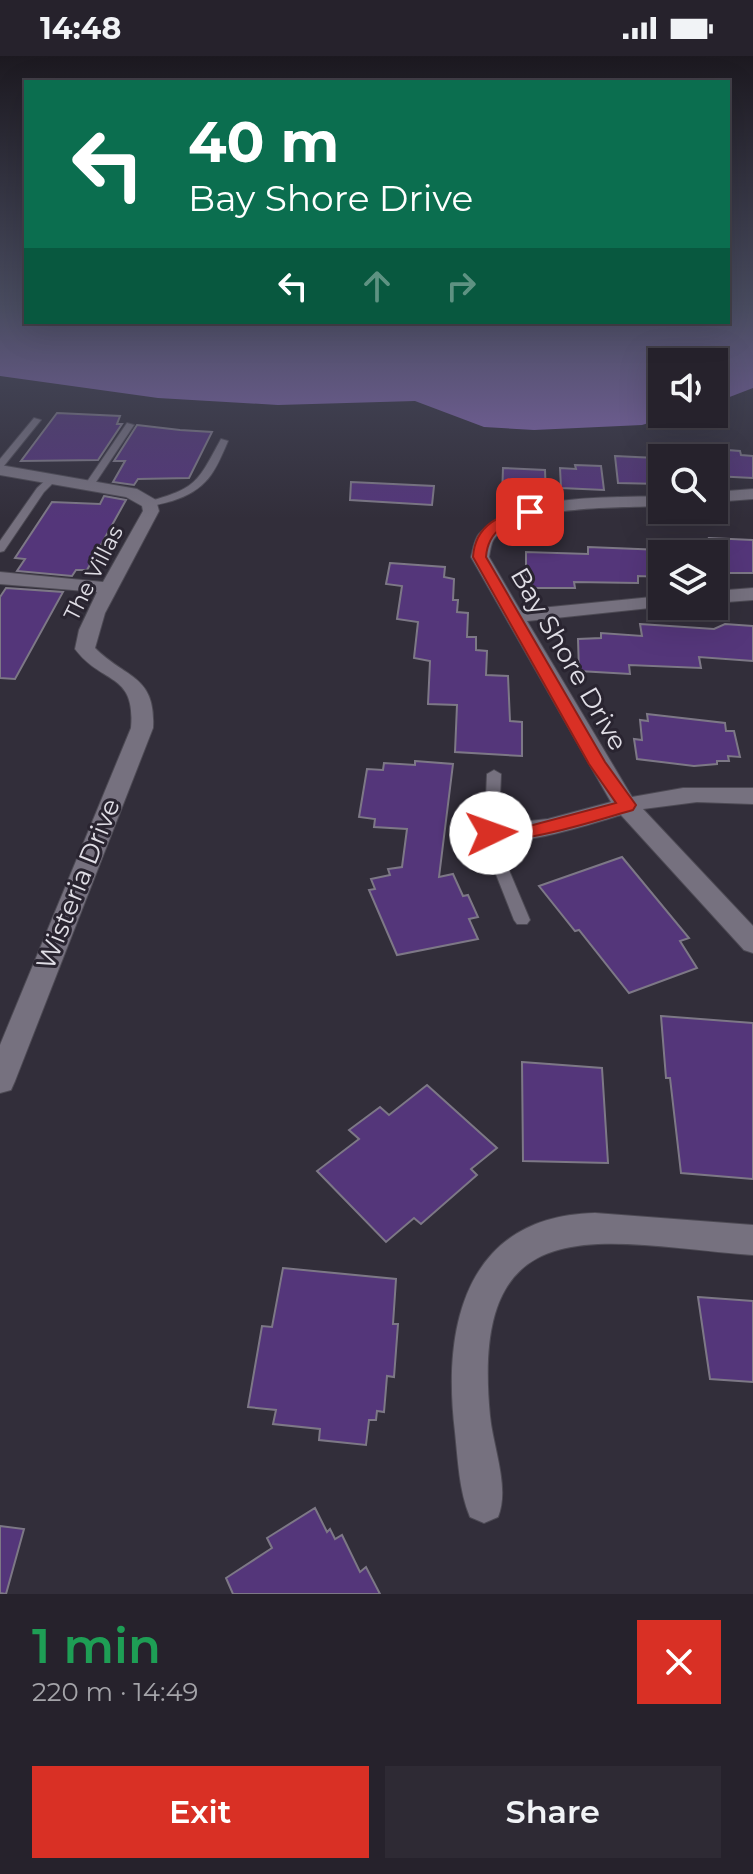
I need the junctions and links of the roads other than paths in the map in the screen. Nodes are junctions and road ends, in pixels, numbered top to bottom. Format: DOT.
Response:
graph roads {
  1 [pos="37,420"];
  2 [pos="130,425"];
  3 [pos="224,441"];
  4 [pos="0,468"];
  5 [pos="52,479"];
  6 [pos="89,486"];
  7 [pos="753,494"];
  8 [pos="728,496"];
  9 [pos="648,502"];
  10 [pos="150,504"];
  11 [pos="0,549"];
  12 [pos="0,578"];
  13 [pos="110,588"];
  14 [pos="753,594"];
  15 [pos="728,596"];
  16 [pos="648,603"];
  17 [pos="512,617"];
  18 [pos="138,687"];
  19 [pos="494,774"];
  20 [pos="753,796"];
  21 [pos="627,805"];
  22 [pos="491,833"];
  23 [pos="522,920"];
  24 [pos="753,943"];
  25 [pos="0,1081"];
  26 [pos="753,1240"];
  27 [pos="484,1503"];
  1 -- 4 [label="lane"];
  2 -- 6 [label="lane"];
  3 -- 10 [label="lane"];
  4 -- 5 [label="street"];
  5 -- 6 [label="street"];
  5 -- 11 [label="lane"];
  6 -- 10 [label="street"];
  7 -- 8 [label="street"];
  9 -- 17 [label="street, Bay Shore Drive"];
  10 -- 13 [label="street, The Villas"];
  12 -- 13 [label="street"];
  13 -- 18 [label="street, The Villas"];
  14 -- 15 [label="street"];
  16 -- 17 [label="street"];
  17 -- 21 [label="street, Bay Shore Drive"];
  18 -- 25 [label="street, Wisteria Drive"];
  19 -- 22 [label="lane"];
  20 -- 21 [label="street"];
  21 -- 22 [label="street"];
  21 -- 24 [label="street, Bay Shore Drive"];
  22 -- 23 [label="lane"];
  26 -- 27 [label="street"];
}
